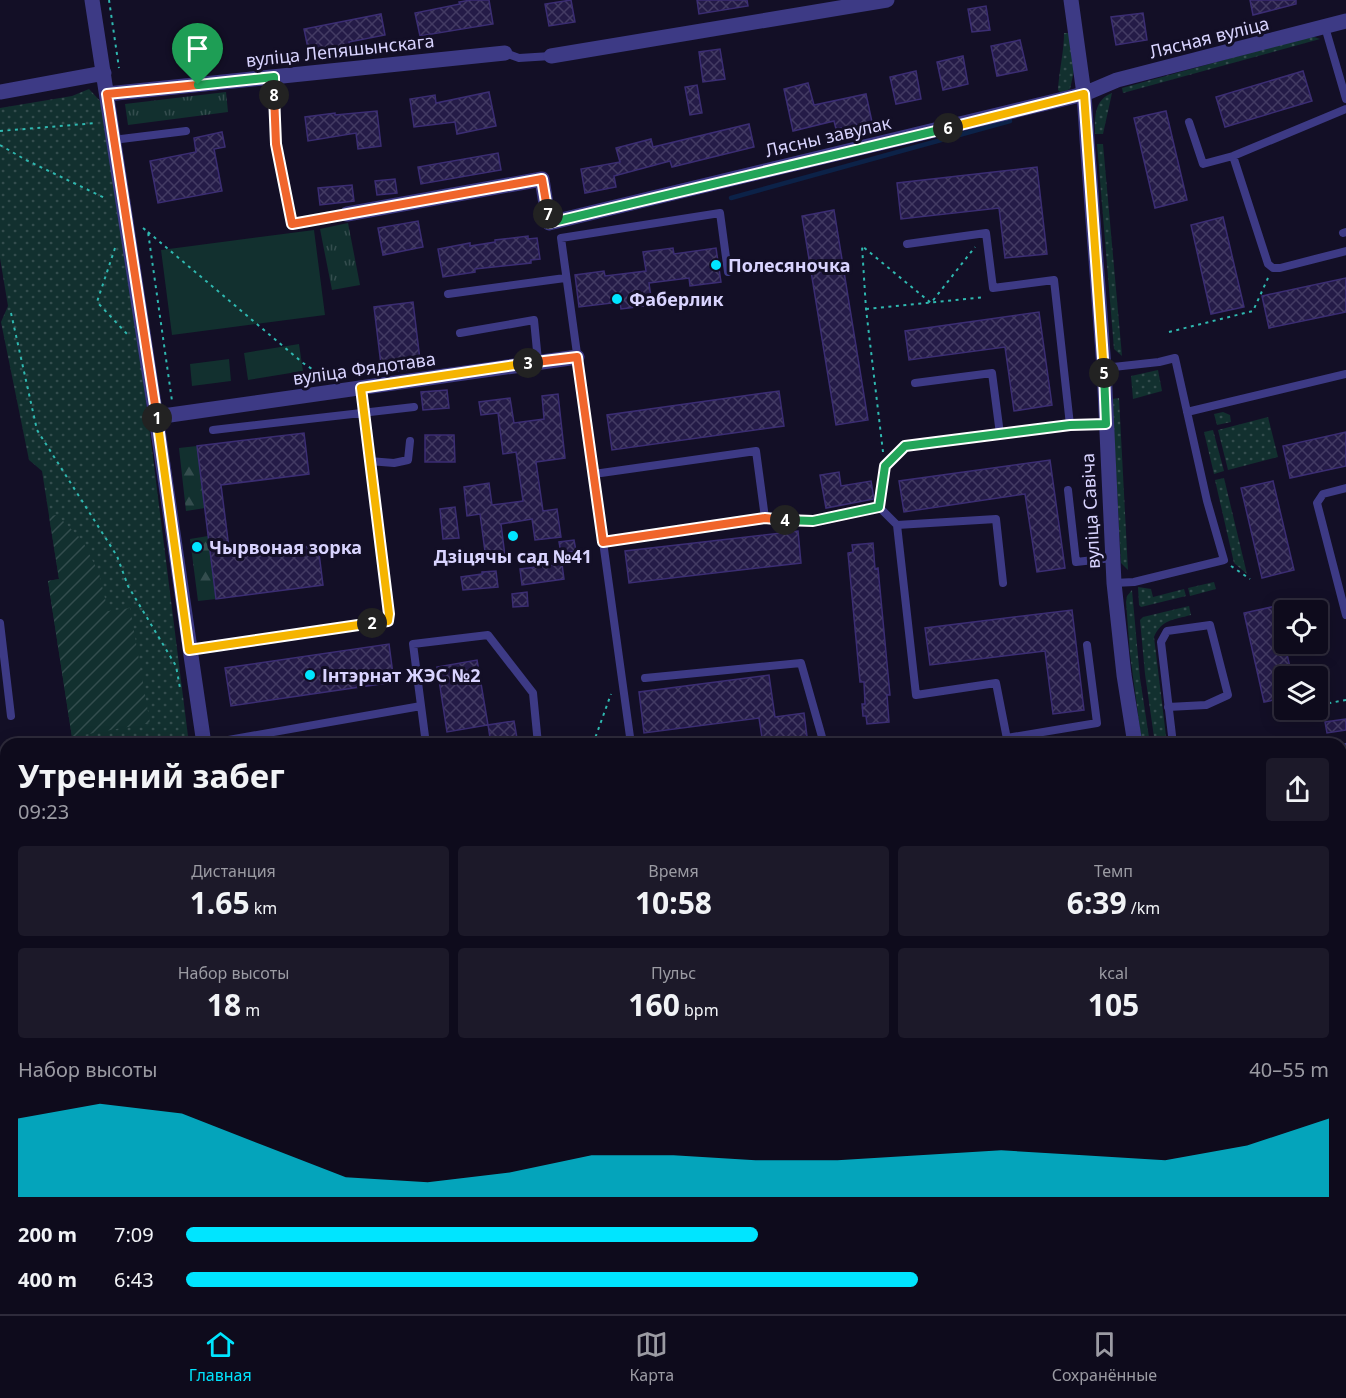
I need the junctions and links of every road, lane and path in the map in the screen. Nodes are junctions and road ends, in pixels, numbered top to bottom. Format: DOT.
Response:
graph roads {
  1 [pos="92,0"];
  2 [pos="109,0"];
  3 [pos="887,0"];
  4 [pos="1071,0"];
  5 [pos="1346,21"];
  6 [pos="1325,27"];
  7 [pos="505,53"];
  8 [pos="551,56"];
  9 [pos="104,73"];
  10 [pos="274,77"];
  11 [pos="0,92"];
  12 [pos="115,93"];
  13 [pos="1084,94"];
  14 [pos="1346,99"];
  15 [pos="1346,109"];
  16 [pos="1189,122"];
  17 [pos="97,123"];
  18 [pos="186,130"];
  19 [pos="0,131"];
  20 [pos="113,140"];
  21 [pos="0,145"];
  22 [pos="1233,156"];
  23 [pos="126,213"];
  24 [pos="347,214"];
  25 [pos="148,232"];
  26 [pos="987,233"];
  27 [pos="117,239"];
  28 [pos="907,244"];
  29 [pos="1346,251"];
  30 [pos="1273,268"];
  31 [pos="729,272"];
  32 [pos="566,278"];
  33 [pos="448,294"];
  34 [pos="987,297"];
  35 [pos="931,303"];
  36 [pos="866,309"];
  37 [pos="11,313"];
  38 [pos="1169,332"];
  39 [pos="460,333"];
  40 [pos="134,343"];
  41 [pos="577,357"];
  42 [pos="538,361"];
  43 [pos="1104,368"];
  44 [pos="1346,374"];
  45 [pos="915,384"];
  46 [pos="361,388"];
  47 [pos="344,390"];
  48 [pos="414,407"];
  49 [pos="364,411"];
  50 [pos="1187,412"];
  51 [pos="174,414"];
  52 [pos="156,417"];
  53 [pos="1106,424"];
  54 [pos="1070,425"];
  55 [pos="213,430"];
  56 [pos="1000,434"];
  57 [pos="410,441"];
  58 [pos="369,461"];
  59 [pos="885,466"];
  60 [pos="594,474"];
  61 [pos="1346,488"];
  62 [pos="1068,490"];
  63 [pos="879,507"];
  64 [pos="765,518"];
  65 [pos="897,525"];
  66 [pos="603,542"];
  67 [pos="1112,558"];
  68 [pos="1004,583"];
  69 [pos="1114,583"];
  70 [pos="1346,615"];
  71 [pos="0,623"];
  72 [pos="1087,645"];
  73 [pos="183,654"];
  74 [pos="176,666"];
  75 [pos="621,668"];
  76 [pos="645,678"];
  77 [pos="180,688"];
  78 [pos="1346,700"];
  79 [pos="1328,703"];
  80 [pos="421,706"];
  81 [pos="1168,707"];
  82 [pos="11,716"];
  83 [pos="204,738"];
  84 [pos="239,738"];
  85 [pos="425,738"];
  86 [pos="537,738"];
  87 [pos="595,738"];
  88 [pos="630,738"];
  89 [pos="822,738"];
  90 [pos="1006,738"];
  91 [pos="1022,738"];
  92 [pos="1134,738"];
  93 [pos="1172,738"];
  1 -- 9 [label="street"];
  2 -- 12 [label="path"];
  3 -- 8 [label="street"];
  4 -- 13 [label="street, вуліца Савіча"];
  5 -- 6 [label="street, Лясная вуліца"];
  6 -- 13 [label="street, Лясная вуліца"];
  6 -- 14 [label="lane"];
  7 -- 8 [label="lane"];
  7 -- 10 [label="street, вуліца Лепяшынскага"];
  9 -- 11 [label="street"];
  9 -- 12 [label="street"];
  10 -- 12 [label="street, вуліца Лепяшынскага"];
  10 -- 24 [label="path"];
  12 -- 20 [label="street"];
  13 -- 24 [label="street, Лясны завулак"];
  13 -- 43 [label="street, вуліца Савіча"];
  15 -- 22 [label="lane"];
  16 -- 22 [label="lane"];
  17 -- 19 [label="path"];
  18 -- 20 [label="lane"];
  20 -- 23 [label="street"];
  21 -- 23 [label="path"];
  22 -- 30 [label="lane"];
  23 -- 25 [label="path"];
  23 -- 52 [label="street"];
  25 -- 47 [label="path"];
  25 -- 51 [label="path"];
  26 -- 28 [label="lane"];
  26 -- 35 [label="path"];
  26 -- 54 [label="lane"];
  27 -- 40 [label="path"];
  29 -- 30 [label="lane"];
  30 -- 38 [label="path"];
  31 -- 32 [label="lane"];
  32 -- 33 [label="lane"];
  32 -- 41 [label="lane"];
  34 -- 35 [label="path"];
  35 -- 36 [label="path"];
  35 -- 36 [label="path"];
  36 -- 59 [label="path"];
  37 -- 74 [label="path"];
  39 -- 42 [label="lane"];
  41 -- 42 [label="street, вуліца Фядотава"];
  41 -- 60 [label="lane"];
  42 -- 46 [label="street, вуліца Фядотава"];
  43 -- 50 [label="lane"];
  43 -- 53 [label="street, вуліца Савіча"];
  44 -- 50 [label="lane"];
  45 -- 56 [label="lane"];
  46 -- 47 [label="street, вуліца Фядотава"];
  46 -- 49 [label="lane"];
  47 -- 51 [label="street, вуліца Фядотава"];
  48 -- 49 [label="lane"];
  49 -- 55 [label="lane"];
  49 -- 58 [label="lane"];
  50 -- 69 [label="lane"];
  51 -- 52 [label="street, вуліца Фядотава"];
  52 -- 73 [label="street"];
  53 -- 54 [label="lane"];
  53 -- 67 [label="street, вуліца Савіча"];
  54 -- 56 [label="lane"];
  56 -- 59 [label="lane"];
  57 -- 58 [label="lane"];
  58 -- 73 [label="lane"];
  59 -- 63 [label="lane"];
  60 -- 64 [label="lane"];
  60 -- 66 [label="lane"];
  61 -- 70 [label="lane"];
  62 -- 67 [label="lane"];
  63 -- 64 [label="lane"];
  63 -- 65 [label="lane"];
  64 -- 66 [label="lane"];
  65 -- 68 [label="lane"];
  65 -- 90 [label="lane"];
  66 -- 75 [label="lane"];
  67 -- 69 [label="street, вуліца Савіча"];
  69 -- 92 [label="street, вуліца Савіча"];
  71 -- 82 [label="lane"];
  72 -- 91 [label="lane"];
  73 -- 74 [label="path"];
  73 -- 83 [label="street"];
  74 -- 77 [label="path"];
  75 -- 87 [label="path"];
  75 -- 88 [label="lane"];
  76 -- 89 [label="lane"];
  78 -- 79 [label="path"];
  80 -- 84 [label="lane"];
  80 -- 85 [label="lane"];
  80 -- 86 [label="lane"];
  81 -- 81 [label="lane"];
  81 -- 93 [label="lane"];
}
